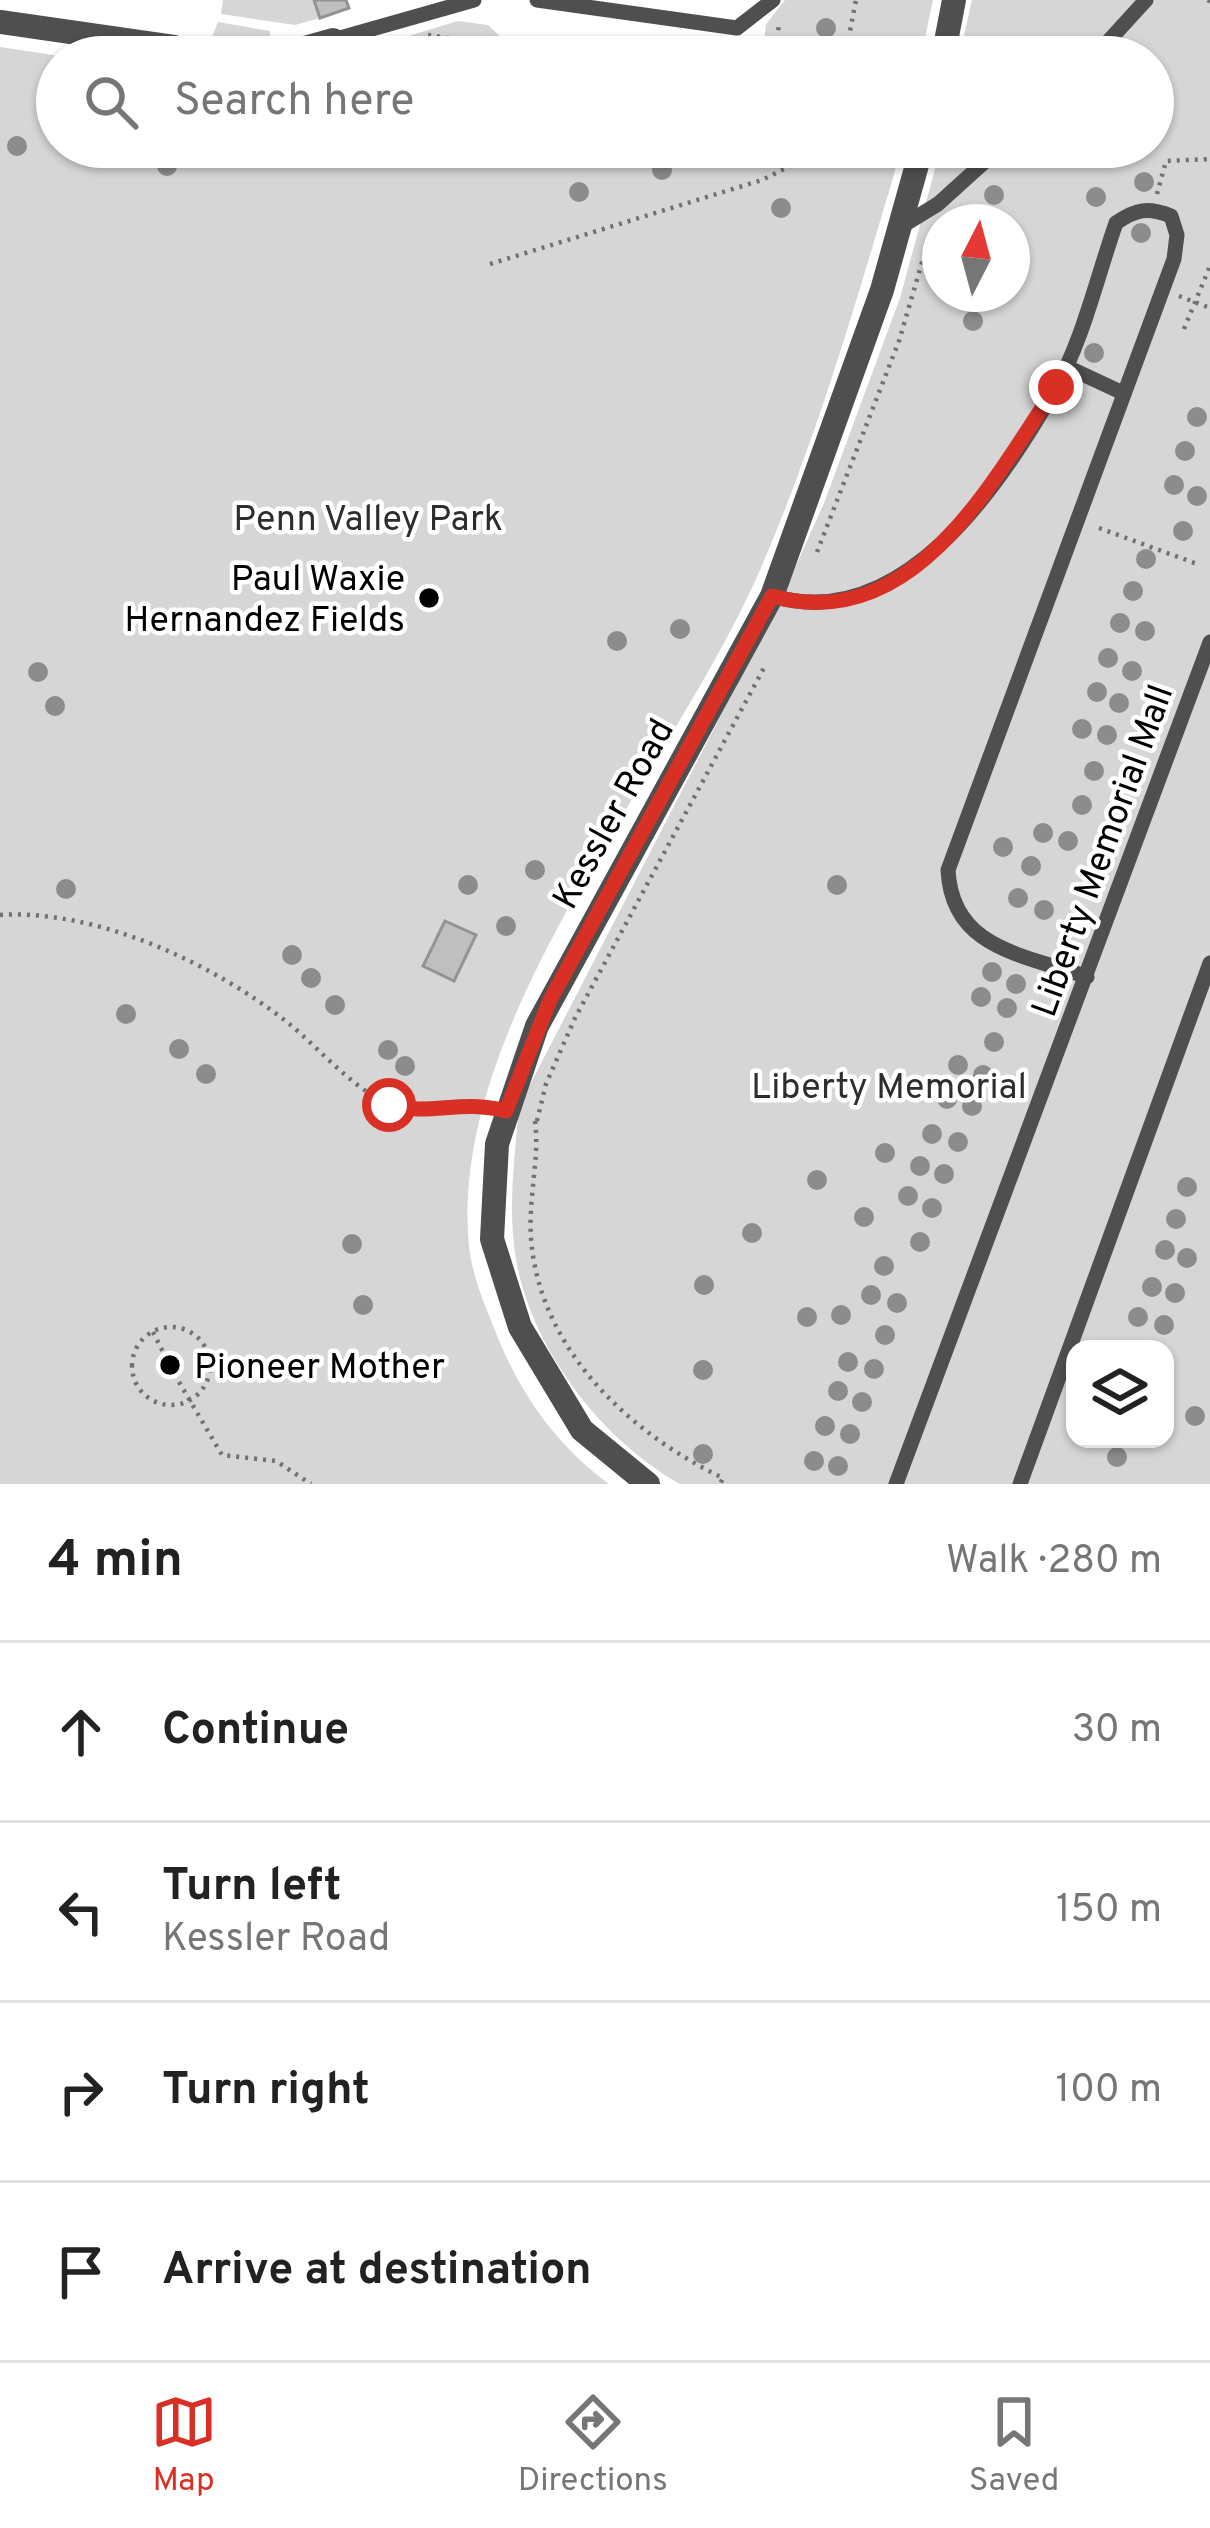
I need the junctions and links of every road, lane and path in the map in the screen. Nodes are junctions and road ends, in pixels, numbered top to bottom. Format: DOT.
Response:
graph roads {
  1 [pos="474,0"];
  2 [pos="537,0"];
  3 [pos="772,0"];
  4 [pos="856,0"];
  5 [pos="954,0"];
  6 [pos="1146,0"];
  7 [pos="780,19"];
  8 [pos="0,22"];
  9 [pos="426,35"];
  10 [pos="97,36"];
  11 [pos="347,36"];
  12 [pos="433,36"];
  13 [pos="778,36"];
  14 [pos="849,36"];
  15 [pos="947,36"];
  16 [pos="1113,36"];
  17 [pos="1210,158"];
  18 [pos="1174,160"];
  19 [pos="786,168"];
  20 [pos="917,168"];
  21 [pos="978,168"];
  22 [pos="1164,168"];
  23 [pos="1152,208"];
  24 [pos="902,226"];
  25 [pos="490,263"];
  26 [pos="1210,266"];
  27 [pos="1195,302"];
  28 [pos="1210,308"];
  29 [pos="1184,329"];
  30 [pos="1065,366"];
  31 [pos="1124,393"];
  32 [pos="1076,520"];
  33 [pos="1200,565"];
  34 [pos="772,596"];
  35 [pos="1210,642"];
  36 [pos="0,915"];
  37 [pos="1210,964"];
  38 [pos="1087,977"];
  39 [pos="506,1111"];
  40 [pos="153,1332"];
  41 [pos="163,1352"];
  42 [pos="179,1382"];
  43 [pos="189,1401"];
  44 [pos="310,1484"];
  45 [pos="648,1484"];
  46 [pos="720,1484"];
  47 [pos="896,1484"];
  48 [pos="1020,1484"];
  1 -- 11 [label="lane"];
  2 -- 3 [label="lane"];
  4 -- 14 [label="path"];
  5 -- 15 [label="street"];
  6 -- 16 [label="lane"];
  7 -- 13 [label="path"];
  8 -- 10 [label="street"];
  9 -- 12 [label="path"];
  17 -- 18 [label="path"];
  19 -- 25 [label="path"];
  20 -- 24 [label="street, Kessler Road"];
  21 -- 24 [label="lane"];
  22 -- 23 [label="path"];
  23 -- 30 [label="lane"];
  23 -- 31 [label="lane"];
  24 -- 34 [label="street, Kessler Road"];
  26 -- 27 [label="path"];
  27 -- 28 [label="path"];
  27 -- 29 [label="path"];
  30 -- 31 [label="lane"];
  30 -- 34 [label="lane"];
  31 -- 32 [label="lane"];
  32 -- 33 [label="path"];
  32 -- 38 [label="lane"];
  34 -- 39 [label="street, Kessler Road"];
  35 -- 38 [label="lane, Liberty Memorial Mall"];
  36 -- 39 [label="path"];
  37 -- 48 [label="lane"];
  38 -- 47 [label="lane, Liberty Memorial Mall"];
  39 -- 45 [label="street, Kessler Road"];
  39 -- 46 [label="path"];
  40 -- 41 [label="path"];
  40 -- 43 [label="path"];
  40 -- 43 [label="path"];
  42 -- 43 [label="path"];
  43 -- 44 [label="path"];
}
